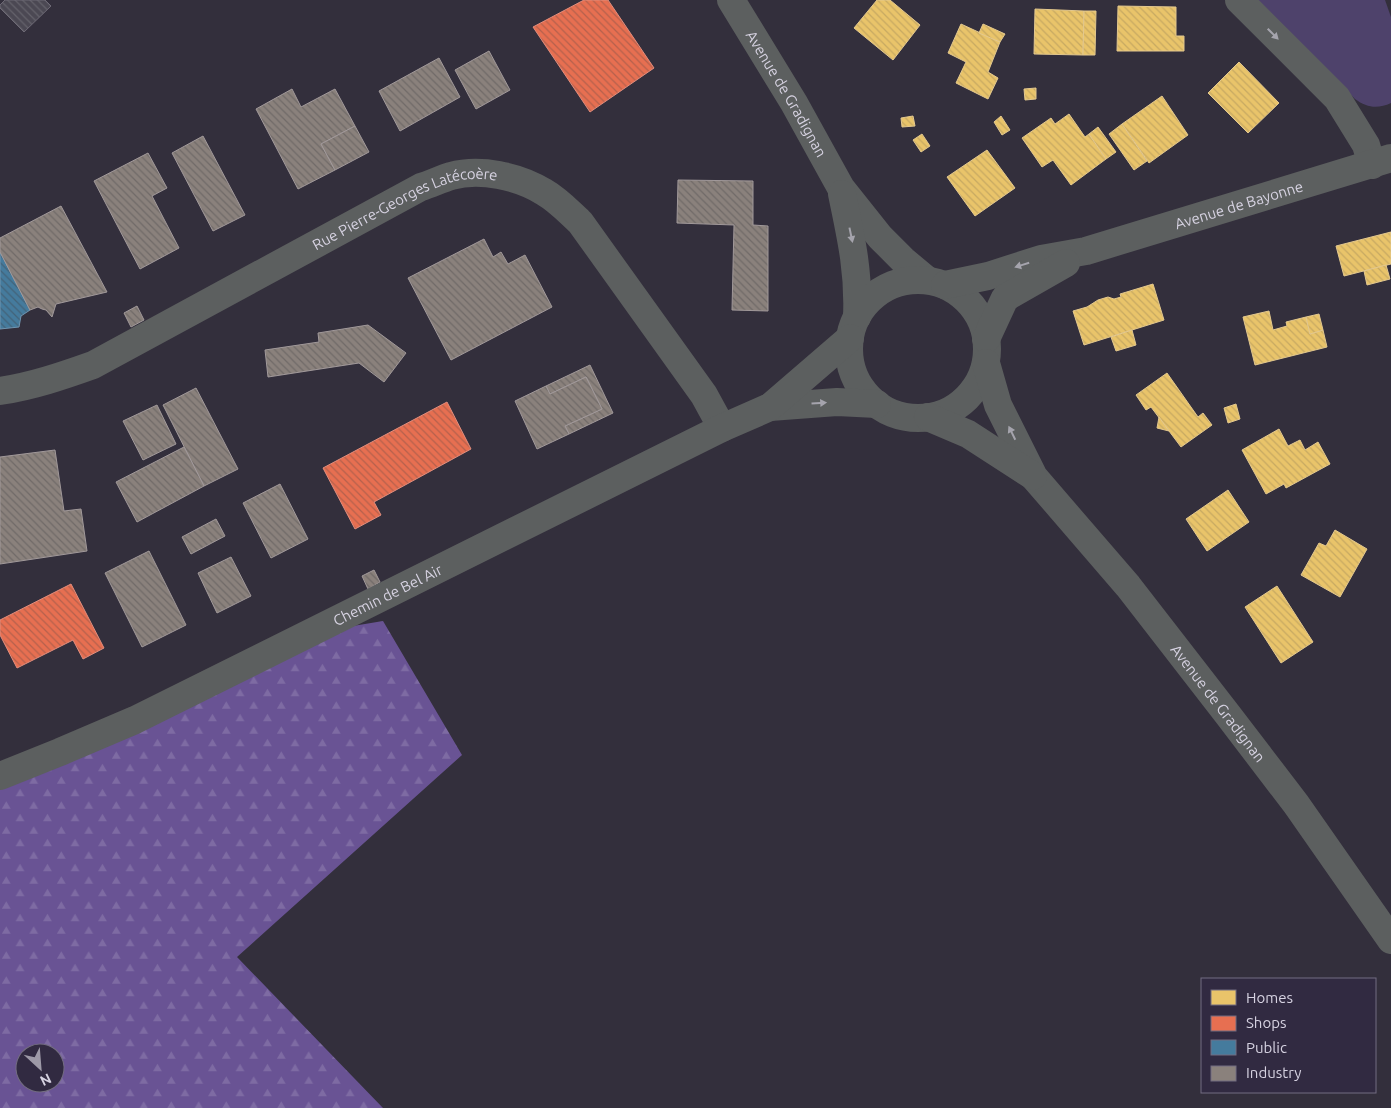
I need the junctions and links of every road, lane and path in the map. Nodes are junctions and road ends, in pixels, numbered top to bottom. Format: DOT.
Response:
graph roads {
  1 [pos="731,0"];
  2 [pos="1239,0"];
  3 [pos="1381,161"];
  4 [pos="841,188"];
  5 [pos="1086,251"];
  6 [pos="936,283"];
  7 [pos="853,328"];
  8 [pos="986,351"];
  9 [pos="0,391"];
  10 [pos="877,404"];
  11 [pos="770,407"];
  12 [pos="928,417"];
  13 [pos="722,428"];
  14 [pos="1034,477"];
  15 [pos="0,776"];
  16 [pos="1391,940"];
  1 -- 4 [label="street, Avenue de Gradignan"];
  2 -- 3 [label="street, one-way"];
  3 -- 5 [label="street, Avenue de Bayonne"];
  4 -- 6 [label="street, Avenue de Gradignan"];
  4 -- 7 [label="street, Avenue de Gradignan, one-way"];
  5 -- 6 [label="street, Avenue de Bayonne, one-way"];
  5 -- 8 [label="street, Avenue de Bayonne"];
  6 -- 7 [label="street"];
  6 -- 8 [label="street"];
  7 -- 10 [label="street"];
  7 -- 11 [label="street, Chemin de Bel Air"];
  8 -- 12 [label="street"];
  14 -- 8 [label="street, Avenue de Gradignan, one-way"];
  9 -- 13 [label="street, Rue Pierre-Georges Latécoère"];
  11 -- 10 [label="street, Chemin de Bel Air, one-way"];
  10 -- 12 [label="street"];
  11 -- 13 [label="street, Chemin de Bel Air"];
  12 -- 14 [label="street, Avenue de Gradignan"];
  13 -- 15 [label="street, Chemin de Bel Air"];
  14 -- 16 [label="street, Avenue de Gradignan"];
}
